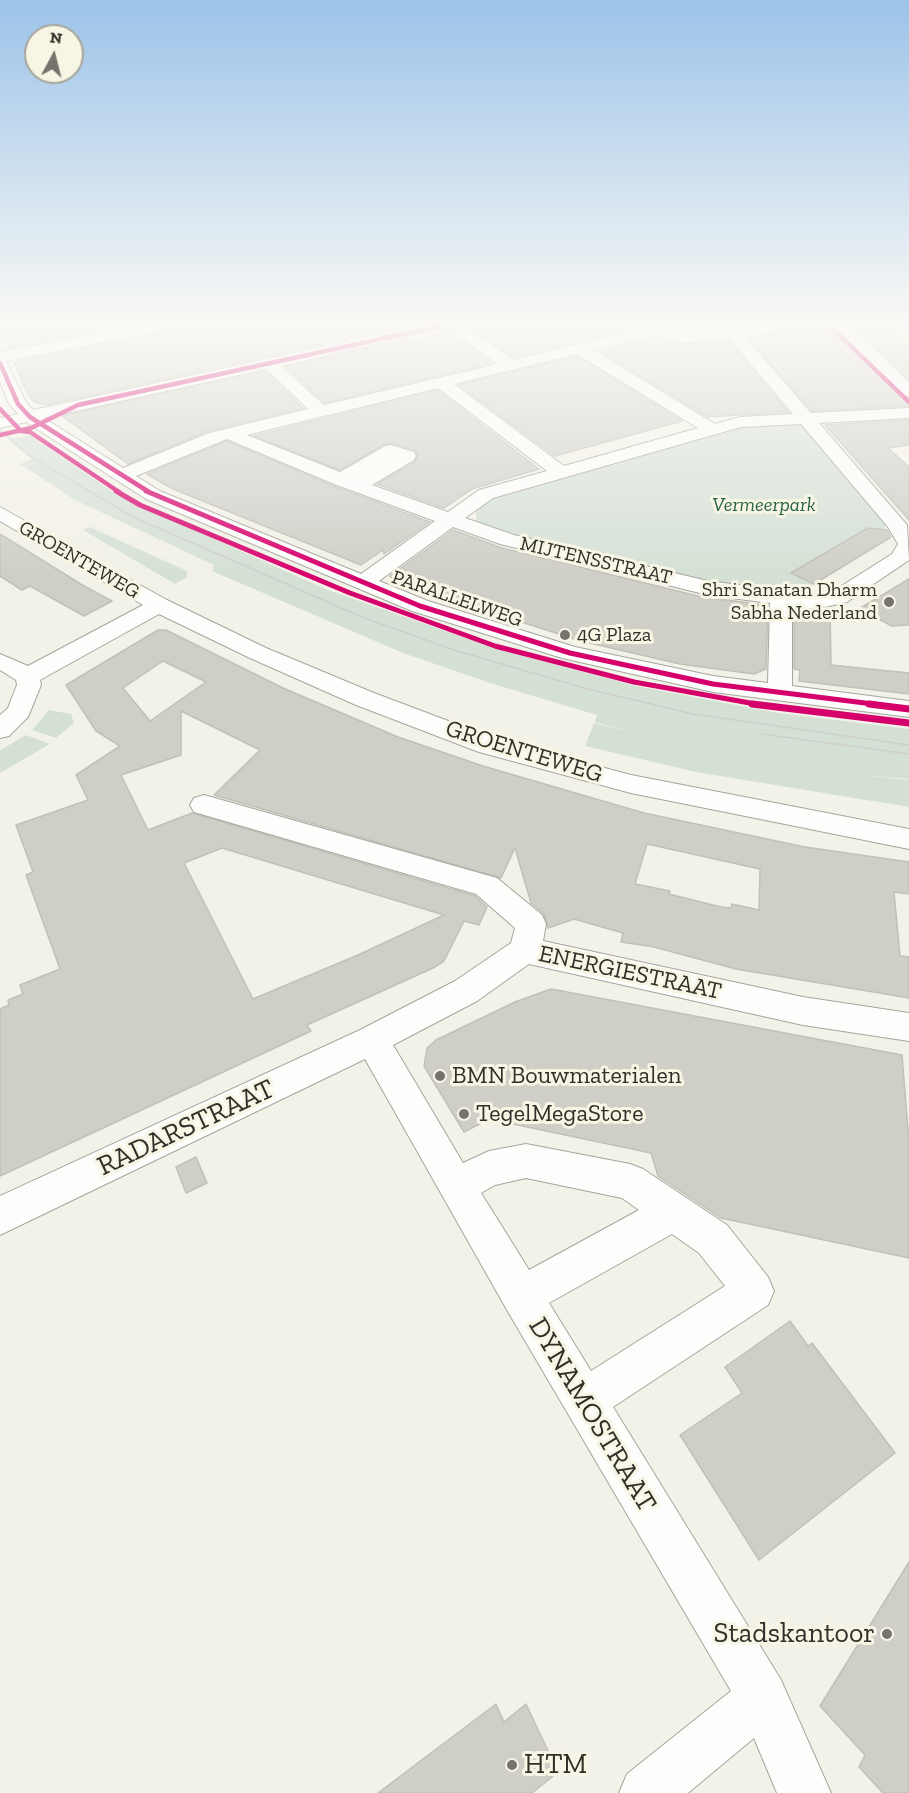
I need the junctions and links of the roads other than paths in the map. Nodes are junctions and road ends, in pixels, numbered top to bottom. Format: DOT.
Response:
graph roads {
  1 [pos="45,410"];
  2 [pos="326,410"];
  3 [pos="477,410"];
  4 [pos="679,410"];
  5 [pos="800,410"];
  6 [pos="320,411"];
  7 [pos="909,413"];
  8 [pos="10,417"];
  9 [pos="807,418"];
  10 [pos="711,429"];
  11 [pos="230,434"];
  12 [pos="560,472"];
  13 [pos="120,476"];
  14 [pos="0,513"];
  15 [pos="451,519"];
  16 [pos="903,524"];
  17 [pos="362,583"];
  18 [pos="781,597"];
  19 [pos="159,605"];
  20 [pos="0,661"];
  21 [pos="27,677"];
  22 [pos="780,693"];
  23 [pos="909,709"];
  24 [pos="0,730"];
  25 [pos="204,805"];
  26 [pos="909,838"];
  27 [pos="525,950"];
  28 [pos="909,1027"];
  29 [pos="372,1040"];
  30 [pos="456,1186"];
  31 [pos="674,1212"];
  32 [pos="0,1216"];
  33 [pos="521,1296"];
  34 [pos="584,1401"];
  35 [pos="763,1698"];
  36 [pos="646,1793"];
  37 [pos="804,1793"];
  1 -- 8 [label="street"];
  2 -- 6 [label="street"];
  3 -- 12 [label="street"];
  4 -- 10 [label="street"];
  5 -- 9 [label="street"];
  6 -- 11 [label="street"];
  7 -- 9 [label="street"];
  8 -- 13 [label="street, PARALLELWEG"];
  9 -- 10 [label="street"];
  9 -- 16 [label="street"];
  10 -- 12 [label="street"];
  11 -- 13 [label="street"];
  11 -- 15 [label="street, MIJTENSSTRAAT"];
  12 -- 15 [label="street"];
  13 -- 17 [label="street, PARALLELWEG"];
  14 -- 19 [label="street, GROENTEWEG"];
  15 -- 17 [label="street"];
  15 -- 18 [label="street, MIJTENSSTRAAT"];
  16 -- 18 [label="street, MIJTENSSTRAAT"];
  17 -- 22 [label="street, PARALLELWEG"];
  18 -- 22 [label="street"];
  19 -- 21 [label="street, GROENTEWEG"];
  19 -- 26 [label="street, GROENTEWEG"];
  20 -- 21 [label="street"];
  21 -- 24 [label="street"];
  22 -- 23 [label="street, PARALLELWEG"];
  25 -- 27 [label="street"];
  27 -- 28 [label="street, ENERGIESTRAAT"];
  27 -- 29 [label="street, ENERGIESTRAAT"];
  29 -- 30 [label="street, DYNAMOSTRAAT"];
  29 -- 32 [label="street, RADARSTRAAT"];
  30 -- 31 [label="street"];
  30 -- 33 [label="street, DYNAMOSTRAAT"];
  31 -- 33 [label="street"];
  31 -- 34 [label="street"];
  33 -- 34 [label="street, DYNAMOSTRAAT"];
  34 -- 35 [label="street, DYNAMOSTRAAT"];
  35 -- 36 [label="street"];
  35 -- 37 [label="street, DYNAMOSTRAAT"];
}
